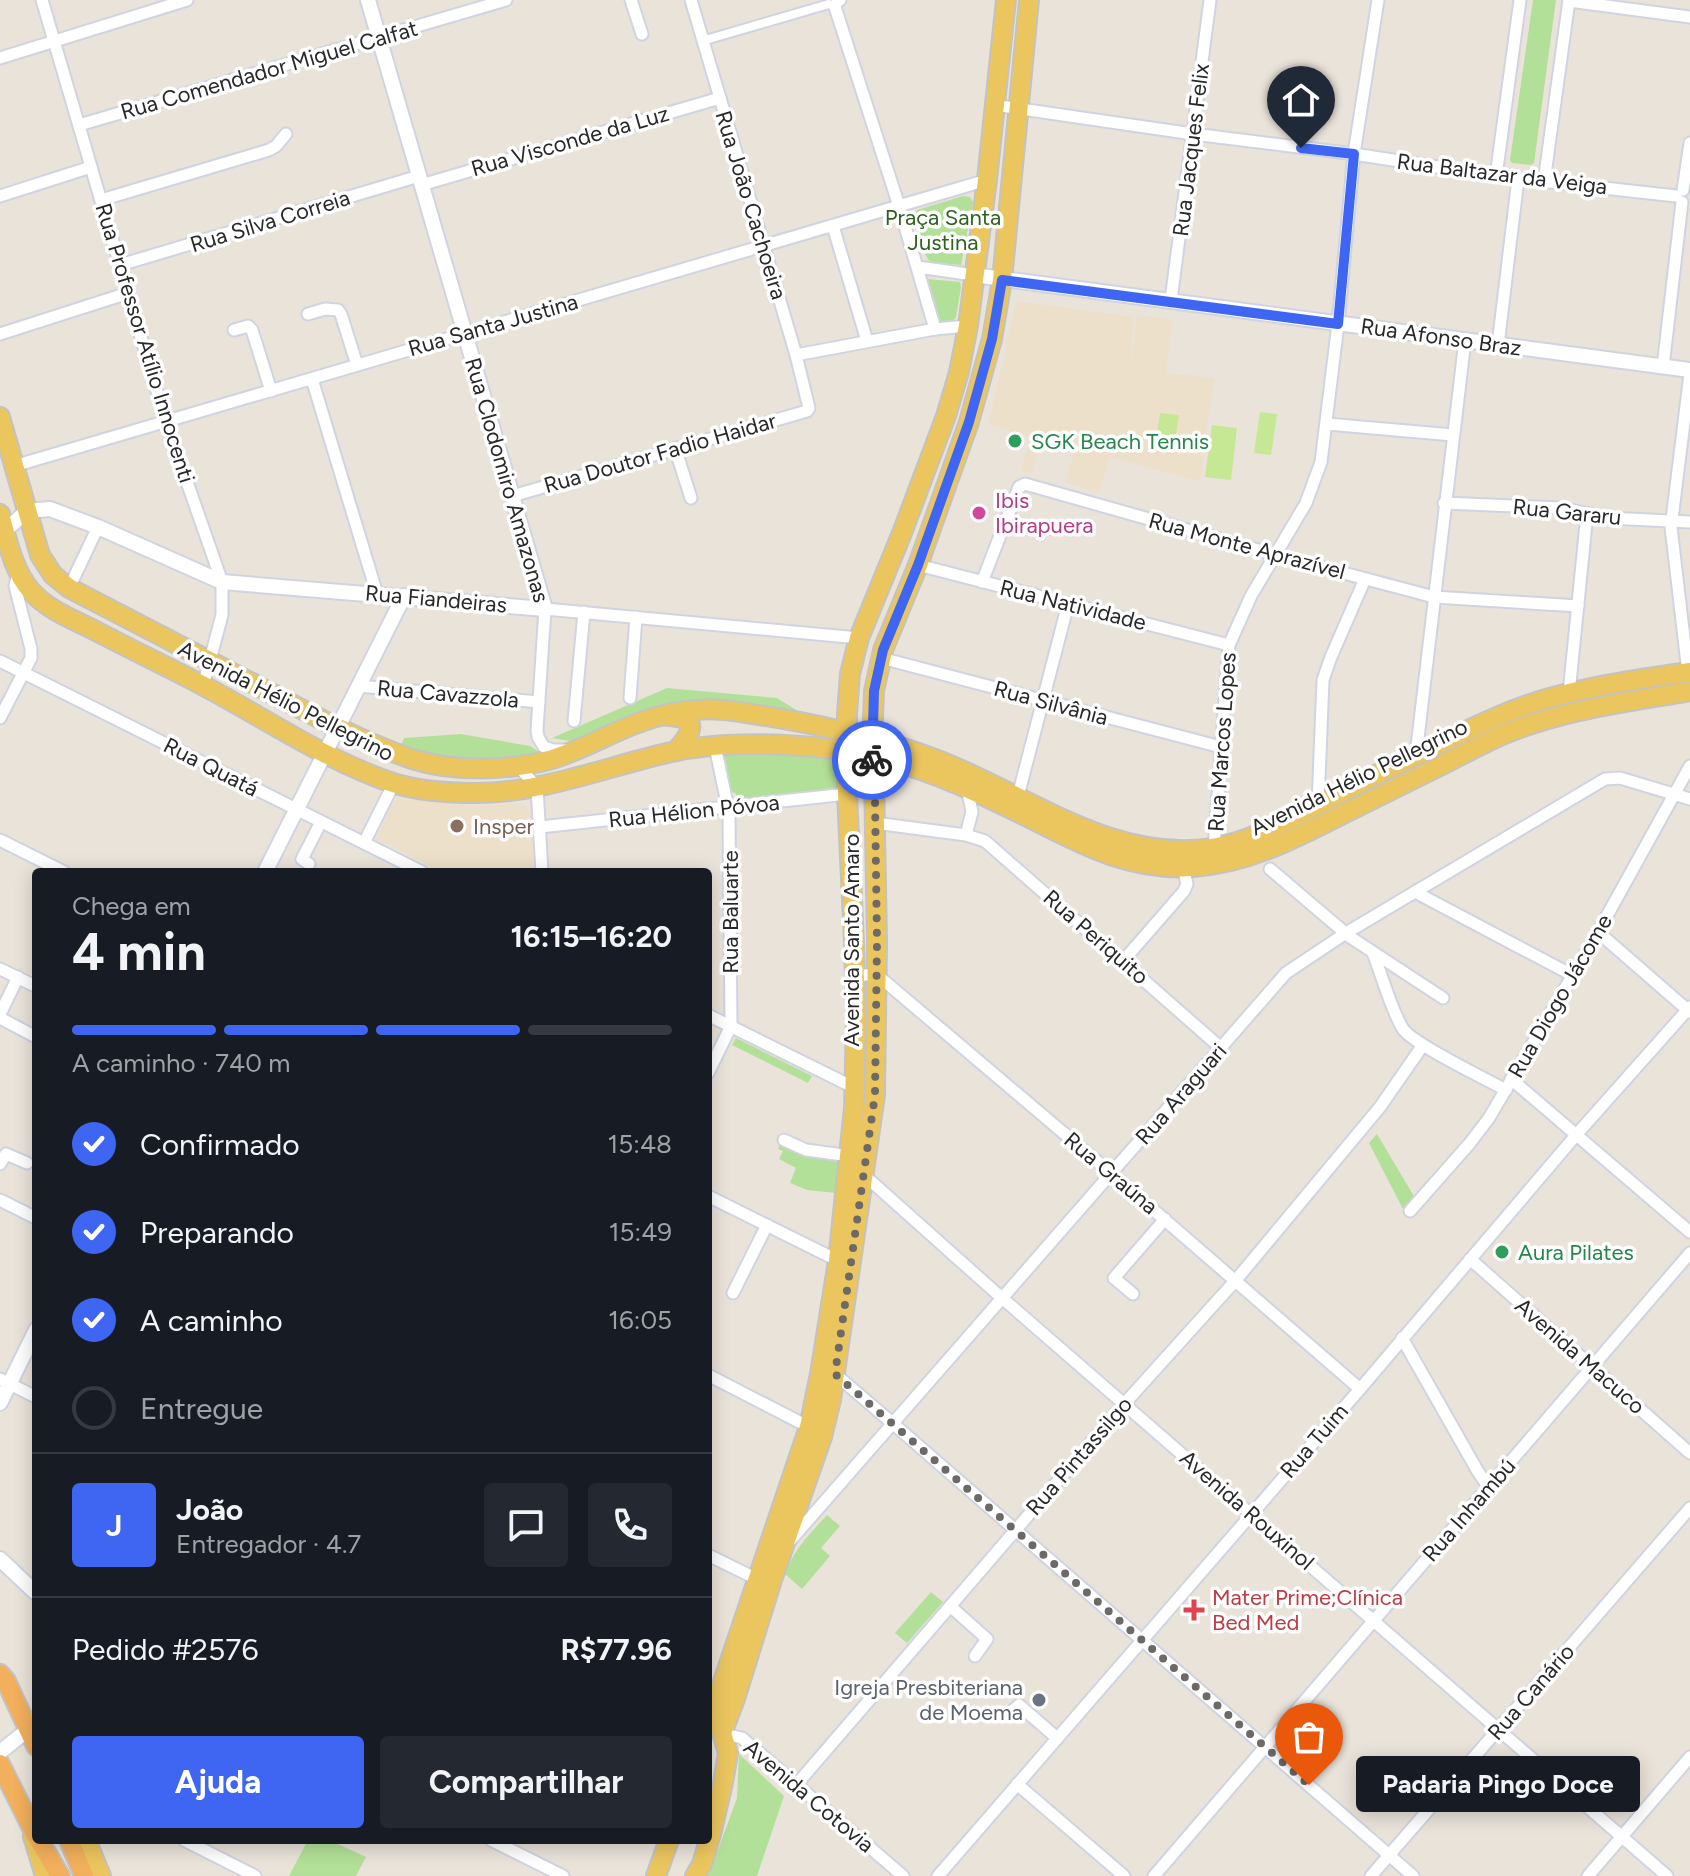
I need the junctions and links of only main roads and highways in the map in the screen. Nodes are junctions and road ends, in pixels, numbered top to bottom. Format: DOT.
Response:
graph roads {
  1 [pos="1006,0"];
  2 [pos="1029,0"];
  3 [pos="0,417"];
  4 [pos="7,469"];
  5 [pos="2,527"];
  6 [pos="11,567"];
  7 [pos="1689,684"];
  8 [pos="738,711"];
  9 [pos="662,716"];
  10 [pos="848,742"];
  11 [pos="715,746"];
  12 [pos="872,748"];
  13 [pos="676,751"];
  14 [pos="845,1264"];
  15 [pos="827,1374"];
  16 [pos="765,1580"];
  17 [pos="0,1674"];
  18 [pos="32,1727"];
  19 [pos="713,1730"];
  20 [pos="0,1764"];
  21 [pos="32,1829"];
  22 [pos="712,1830"];
  23 [pos="37,1844"];
  24 [pos="40,1844"];
  25 [pos="71,1844"];
  26 [pos="88,1844"];
  27 [pos="668,1844"];
  28 [pos="708,1844"];
  29 [pos="45,1876"];
  30 [pos="60,1876"];
  31 [pos="84,1876"];
  32 [pos="101,1876"];
  33 [pos="656,1876"];
  34 [pos="695,1876"];
  1 -- 10 [label="main road, Avenida Santo Amaro"];
  2 -- 12 [label="main road, Avenida Santo Amaro"];
  3 -- 4 [label="main road, Avenida Hélio Pellegrino"];
  4 -- 9 [label="main road, Avenida Hélio Pellegrino"];
  5 -- 6 [label="main road"];
  6 -- 13 [label="main road, Avenida Hélio Pellegrino"];
  7 -- 12 [label="main road, Avenida Hélio Pellegrino"];
  7 -- 12 [label="main road, Avenida Hélio Pellegrino"];
  8 -- 9 [label="main road, Avenida Hélio Pellegrino"];
  8 -- 10 [label="main road, Avenida Hélio Pellegrino"];
  8 -- 11 [label="main road"];
  9 -- 13 [label="main road"];
  10 -- 11 [label="main road, Avenida Hélio Pellegrino"];
  10 -- 12 [label="main road, Avenida Hélio Pellegrino"];
  10 -- 14 [label="main road, Avenida Santo Amaro"];
  11 -- 13 [label="main road, Avenida Hélio Pellegrino"];
  12 -- 14 [label="main road, Avenida Santo Amaro"];
  14 -- 15 [label="main road, Avenida Santo Amaro"];
  15 -- 16 [label="main road, Avenida Santo Amaro"];
  15 -- 16 [label="main road, Avenida Santo Amaro"];
  16 -- 19 [label="main road, Avenida Santo Amaro"];
  17 -- 18 [label="highway"];
  19 -- 22 [label="main road, Avenida Santo Amaro"];
  20 -- 21 [label="highway"];
  23 -- 29 [label="main road"];
  24 -- 30 [label="highway"];
  25 -- 31 [label="highway"];
  26 -- 32 [label="main road"];
  27 -- 33 [label="main road"];
  28 -- 34 [label="main road, Avenida Santo Amaro"];
}
